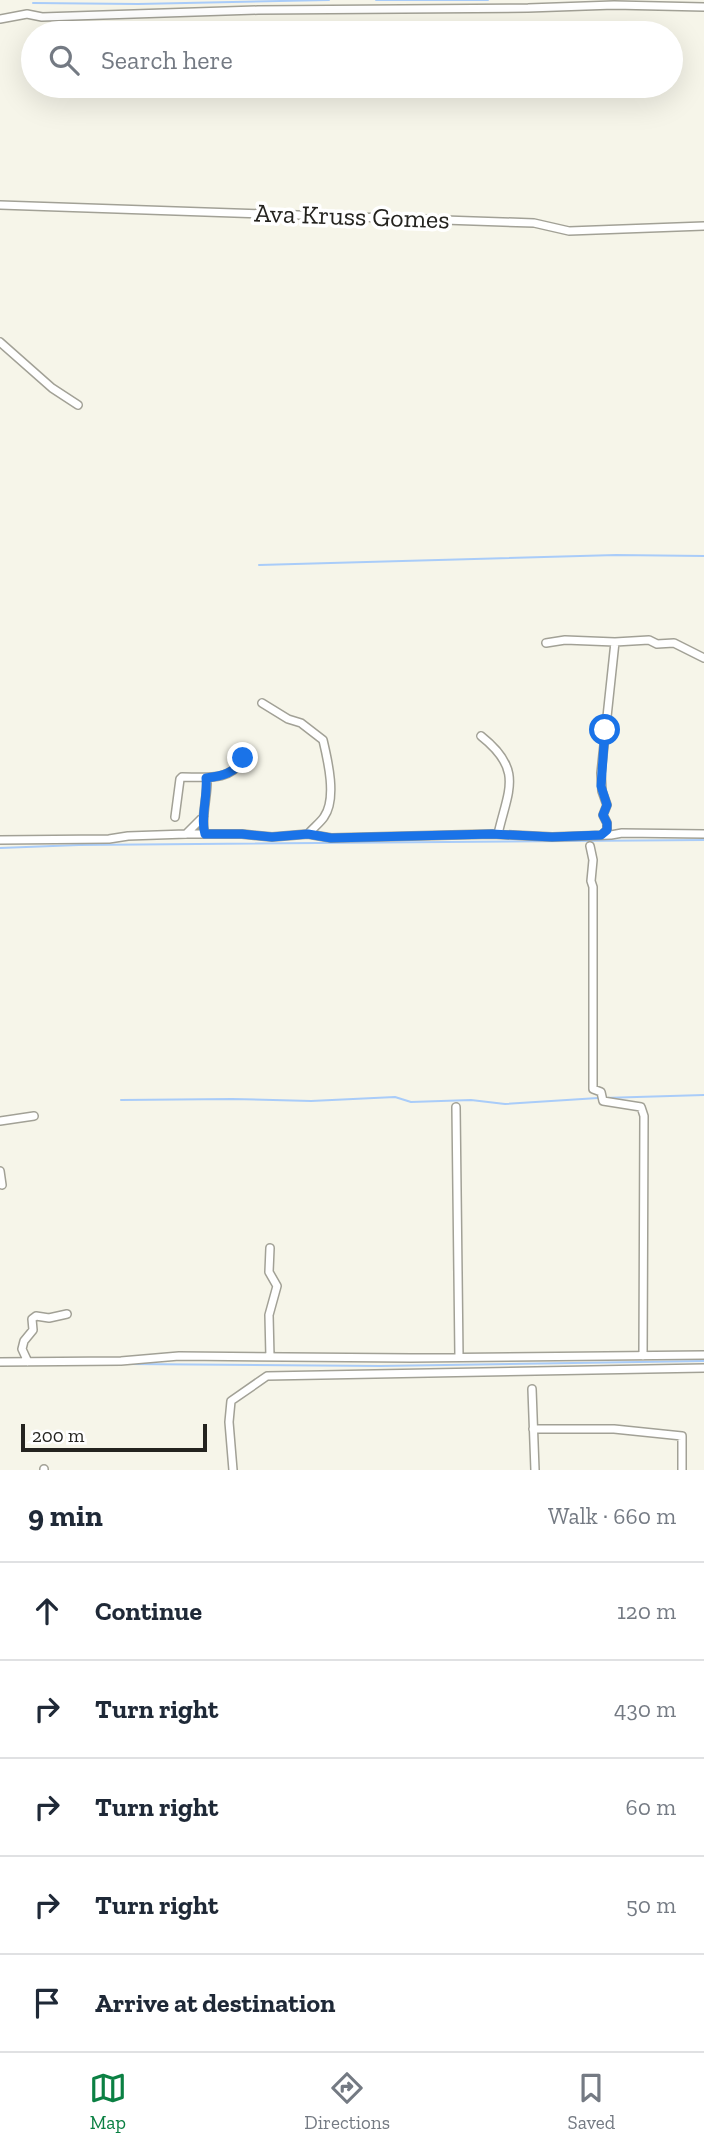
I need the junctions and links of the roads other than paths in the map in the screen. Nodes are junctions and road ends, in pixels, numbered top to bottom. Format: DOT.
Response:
graph roads {
  1 [pos="704,7"];
  2 [pos="0,19"];
  3 [pos="0,205"];
  4 [pos="704,226"];
  5 [pos="0,342"];
  6 [pos="78,405"];
  7 [pos="615,642"];
  8 [pos="545,643"];
  9 [pos="704,658"];
  10 [pos="262,703"];
  11 [pos="481,736"];
  12 [pos="243,758"];
  13 [pos="206,778"];
  14 [pos="205,816"];
  15 [pos="176,817"];
  16 [pos="186,834"];
  17 [pos="205,834"];
  18 [pos="308,834"];
  19 [pos="498,834"];
  20 [pos="704,834"];
  21 [pos="601,835"];
  22 [pos="0,840"];
  23 [pos="590,846"];
  24 [pos="457,1107"];
  25 [pos="34,1116"];
  26 [pos="0,1121"];
  27 [pos="0,1171"];
  28 [pos="2,1185"];
  29 [pos="270,1248"];
  30 [pos="66,1314"];
  31 [pos="704,1355"];
  32 [pos="643,1356"];
  33 [pos="270,1357"];
  34 [pos="459,1357"];
  35 [pos="0,1362"];
  36 [pos="28,1362"];
  37 [pos="704,1368"];
  38 [pos="532,1388"];
  39 [pos="533,1429"];
  40 [pos="233,1470"];
  41 [pos="535,1470"];
  42 [pos="682,1470"];
  1 -- 2 [label="street"];
  3 -- 4 [label="street, Ava Kruss Gomes"];
  5 -- 6 [label="street"];
  7 -- 8 [label="street"];
  7 -- 9 [label="street"];
  7 -- 21 [label="street"];
  10 -- 18 [label="street"];
  11 -- 19 [label="street"];
  12 -- 13 [label="street"];
  13 -- 14 [label="street"];
  13 -- 15 [label="street"];
  14 -- 16 [label="street"];
  14 -- 17 [label="street"];
  16 -- 17 [label="street"];
  16 -- 22 [label="street"];
  17 -- 18 [label="street"];
  18 -- 19 [label="street"];
  19 -- 21 [label="street"];
  20 -- 21 [label="street"];
  23 -- 32 [label="street"];
  24 -- 34 [label="street"];
  25 -- 26 [label="street"];
  27 -- 28 [label="street"];
  29 -- 33 [label="street"];
  30 -- 36 [label="street"];
  31 -- 32 [label="street"];
  32 -- 34 [label="street"];
  33 -- 34 [label="street"];
  33 -- 36 [label="street"];
  35 -- 36 [label="street"];
  37 -- 40 [label="street"];
  38 -- 39 [label="street"];
  39 -- 41 [label="street"];
  39 -- 42 [label="street"];
}
